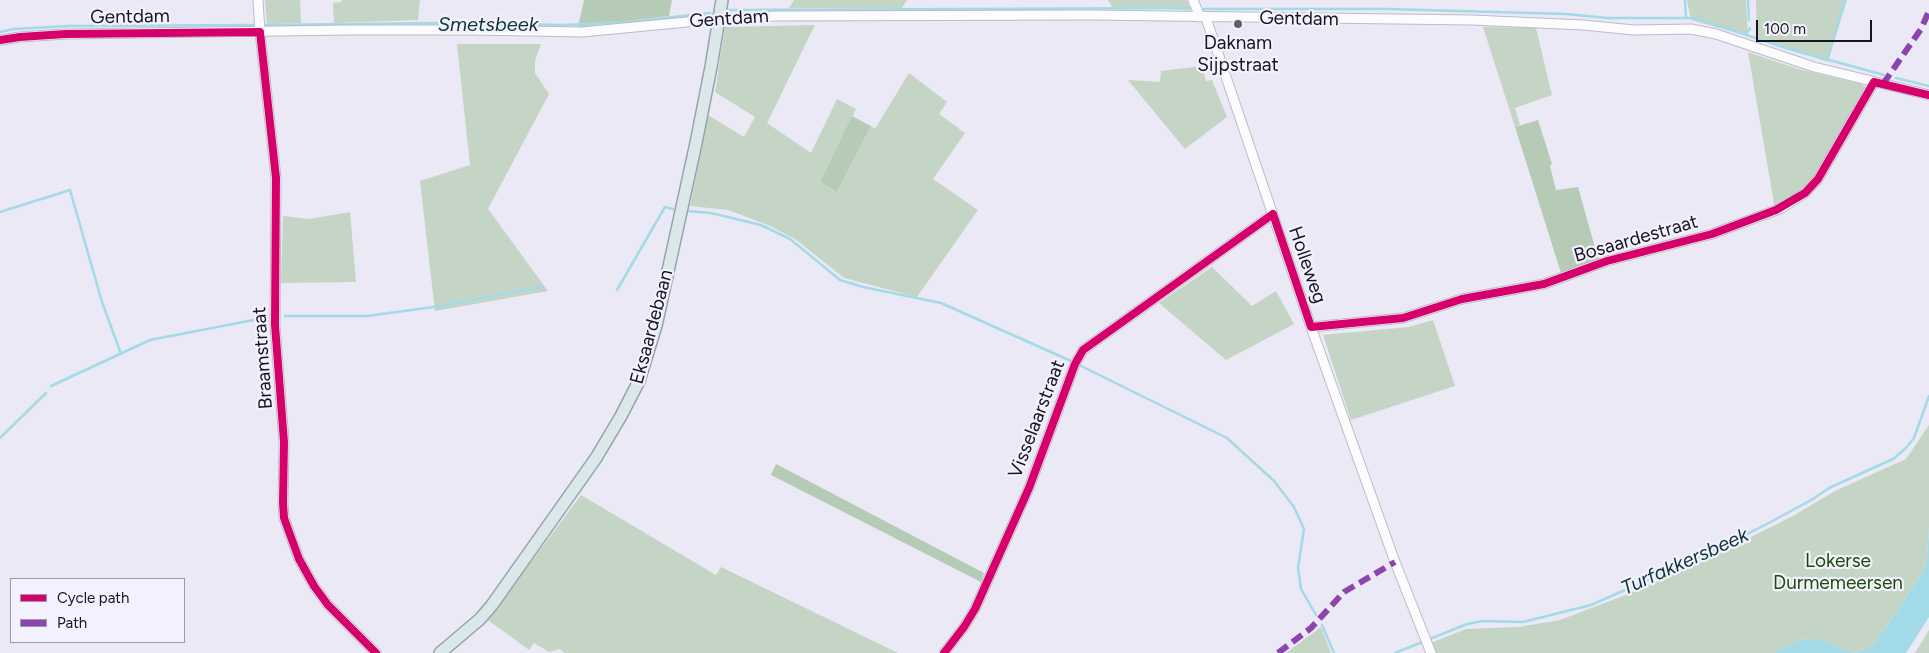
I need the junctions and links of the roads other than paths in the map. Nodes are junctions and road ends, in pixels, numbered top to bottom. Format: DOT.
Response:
graph roads {
  1 [pos="258,0"];
  2 [pos="722,0"];
  3 [pos="1193,0"];
  4 [pos="1203,17"];
  5 [pos="719,20"];
  6 [pos="260,32"];
  7 [pos="0,40"];
  8 [pos="1874,82"];
  9 [pos="1929,95"];
  10 [pos="1272,214"];
  11 [pos="1311,327"];
  12 [pos="1430,650"];
  13 [pos="376,653"];
  14 [pos="440,653"];
  15 [pos="944,653"];
  1 -- 6 [label="street, Braamstraat"];
  2 -- 5 [label="main road, Eksaardebaan"];
  3 -- 4 [label="street, Holleweg"];
  4 -- 5 [label="street, Gentdam"];
  4 -- 8 [label="street, Gentdam"];
  4 -- 10 [label="street, Holleweg"];
  5 -- 6 [label="street, Gentdam"];
  5 -- 14 [label="main road, Eksaardebaan"];
  6 -- 7 [label="street, Gentdam"];
  6 -- 13 [label="street, Braamstraat"];
  8 -- 9 [label="street, Gentdam"];
  8 -- 11 [label="street, Bosaardestraat"];
  10 -- 11 [label="street, Holleweg"];
  10 -- 15 [label="street, Visselaarstraat"];
  11 -- 12 [label="street, Holleweg"];
}
